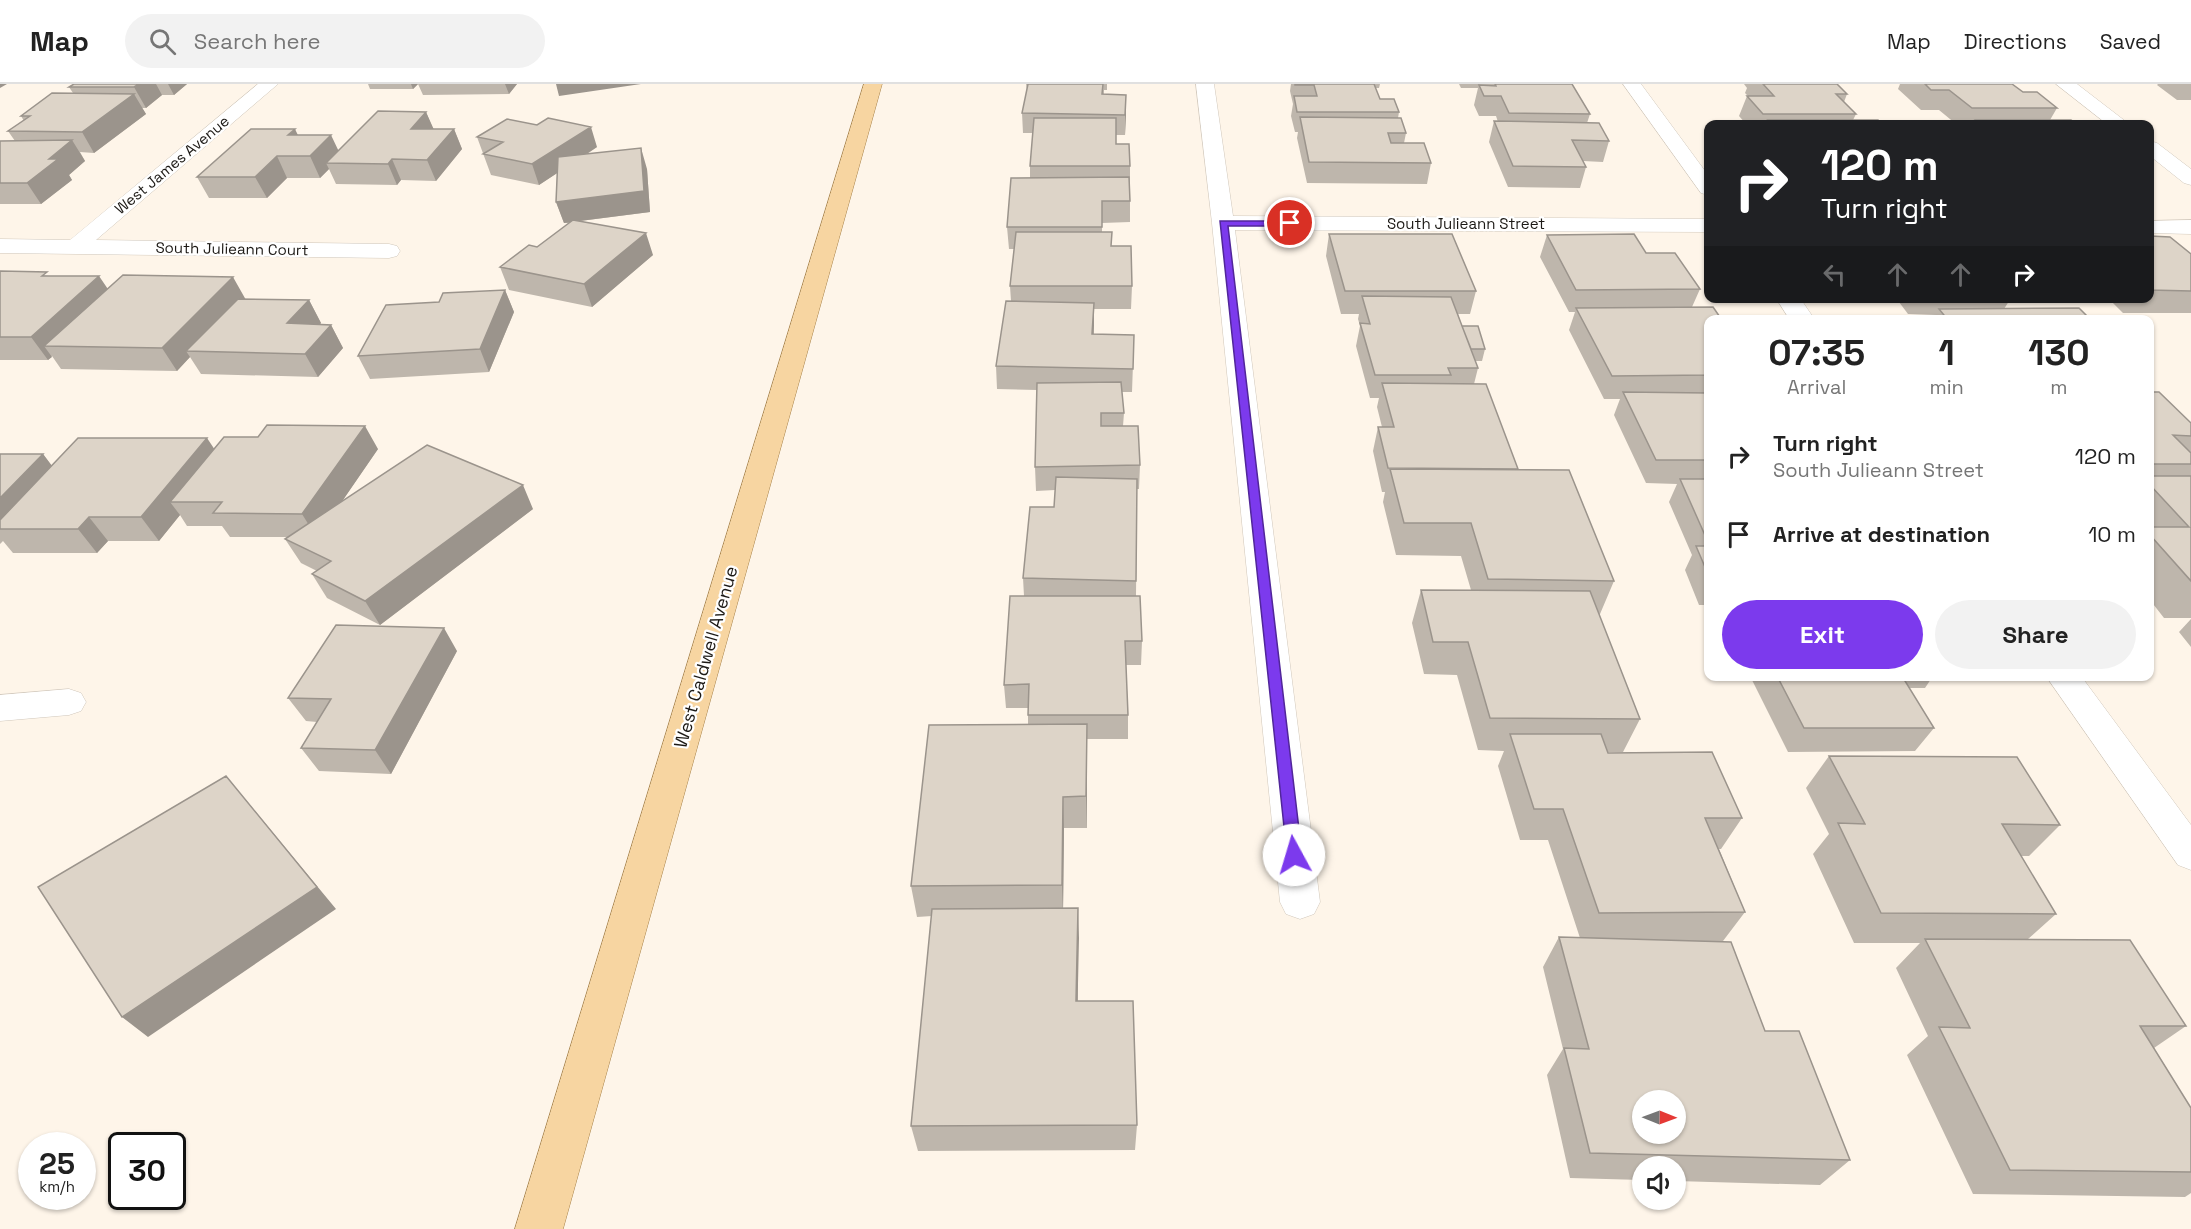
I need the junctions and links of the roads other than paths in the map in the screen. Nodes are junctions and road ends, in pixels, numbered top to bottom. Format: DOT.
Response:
graph roads {
  1 [pos="269,84"];
  2 [pos="873,84"];
  3 [pos="1204,84"];
  4 [pos="1632,84"];
  5 [pos="2065,84"];
  6 [pos="2114,120"];
  7 [pos="2154,150"];
  8 [pos="2191,179"];
  9 [pos="1704,183"];
  10 [pos="1223,223"];
  11 [pos="1704,225"];
  12 [pos="2154,226"];
  13 [pos="2191,227"];
  14 [pos="0,246"];
  15 [pos="75,247"];
  16 [pos="389,251"];
  17 [pos="2066,681"];
  18 [pos="69,702"];
  19 [pos="0,708"];
  20 [pos="2191,854"];
  21 [pos="1300,902"];
  22 [pos="539,1229"];
  1 -- 15 [label="street, West James Avenue"];
  2 -- 22 [label="main road, West Caldwell Avenue"];
  3 -- 10 [label="street"];
  4 -- 9 [label="street"];
  5 -- 6 [label="street"];
  7 -- 8 [label="street"];
  10 -- 11 [label="street, South Julieann Street"];
  10 -- 21 [label="street"];
  12 -- 13 [label="street"];
  14 -- 15 [label="street"];
  15 -- 16 [label="street, South Julieann Court"];
  17 -- 20 [label="street"];
  18 -- 19 [label="street"];
}
